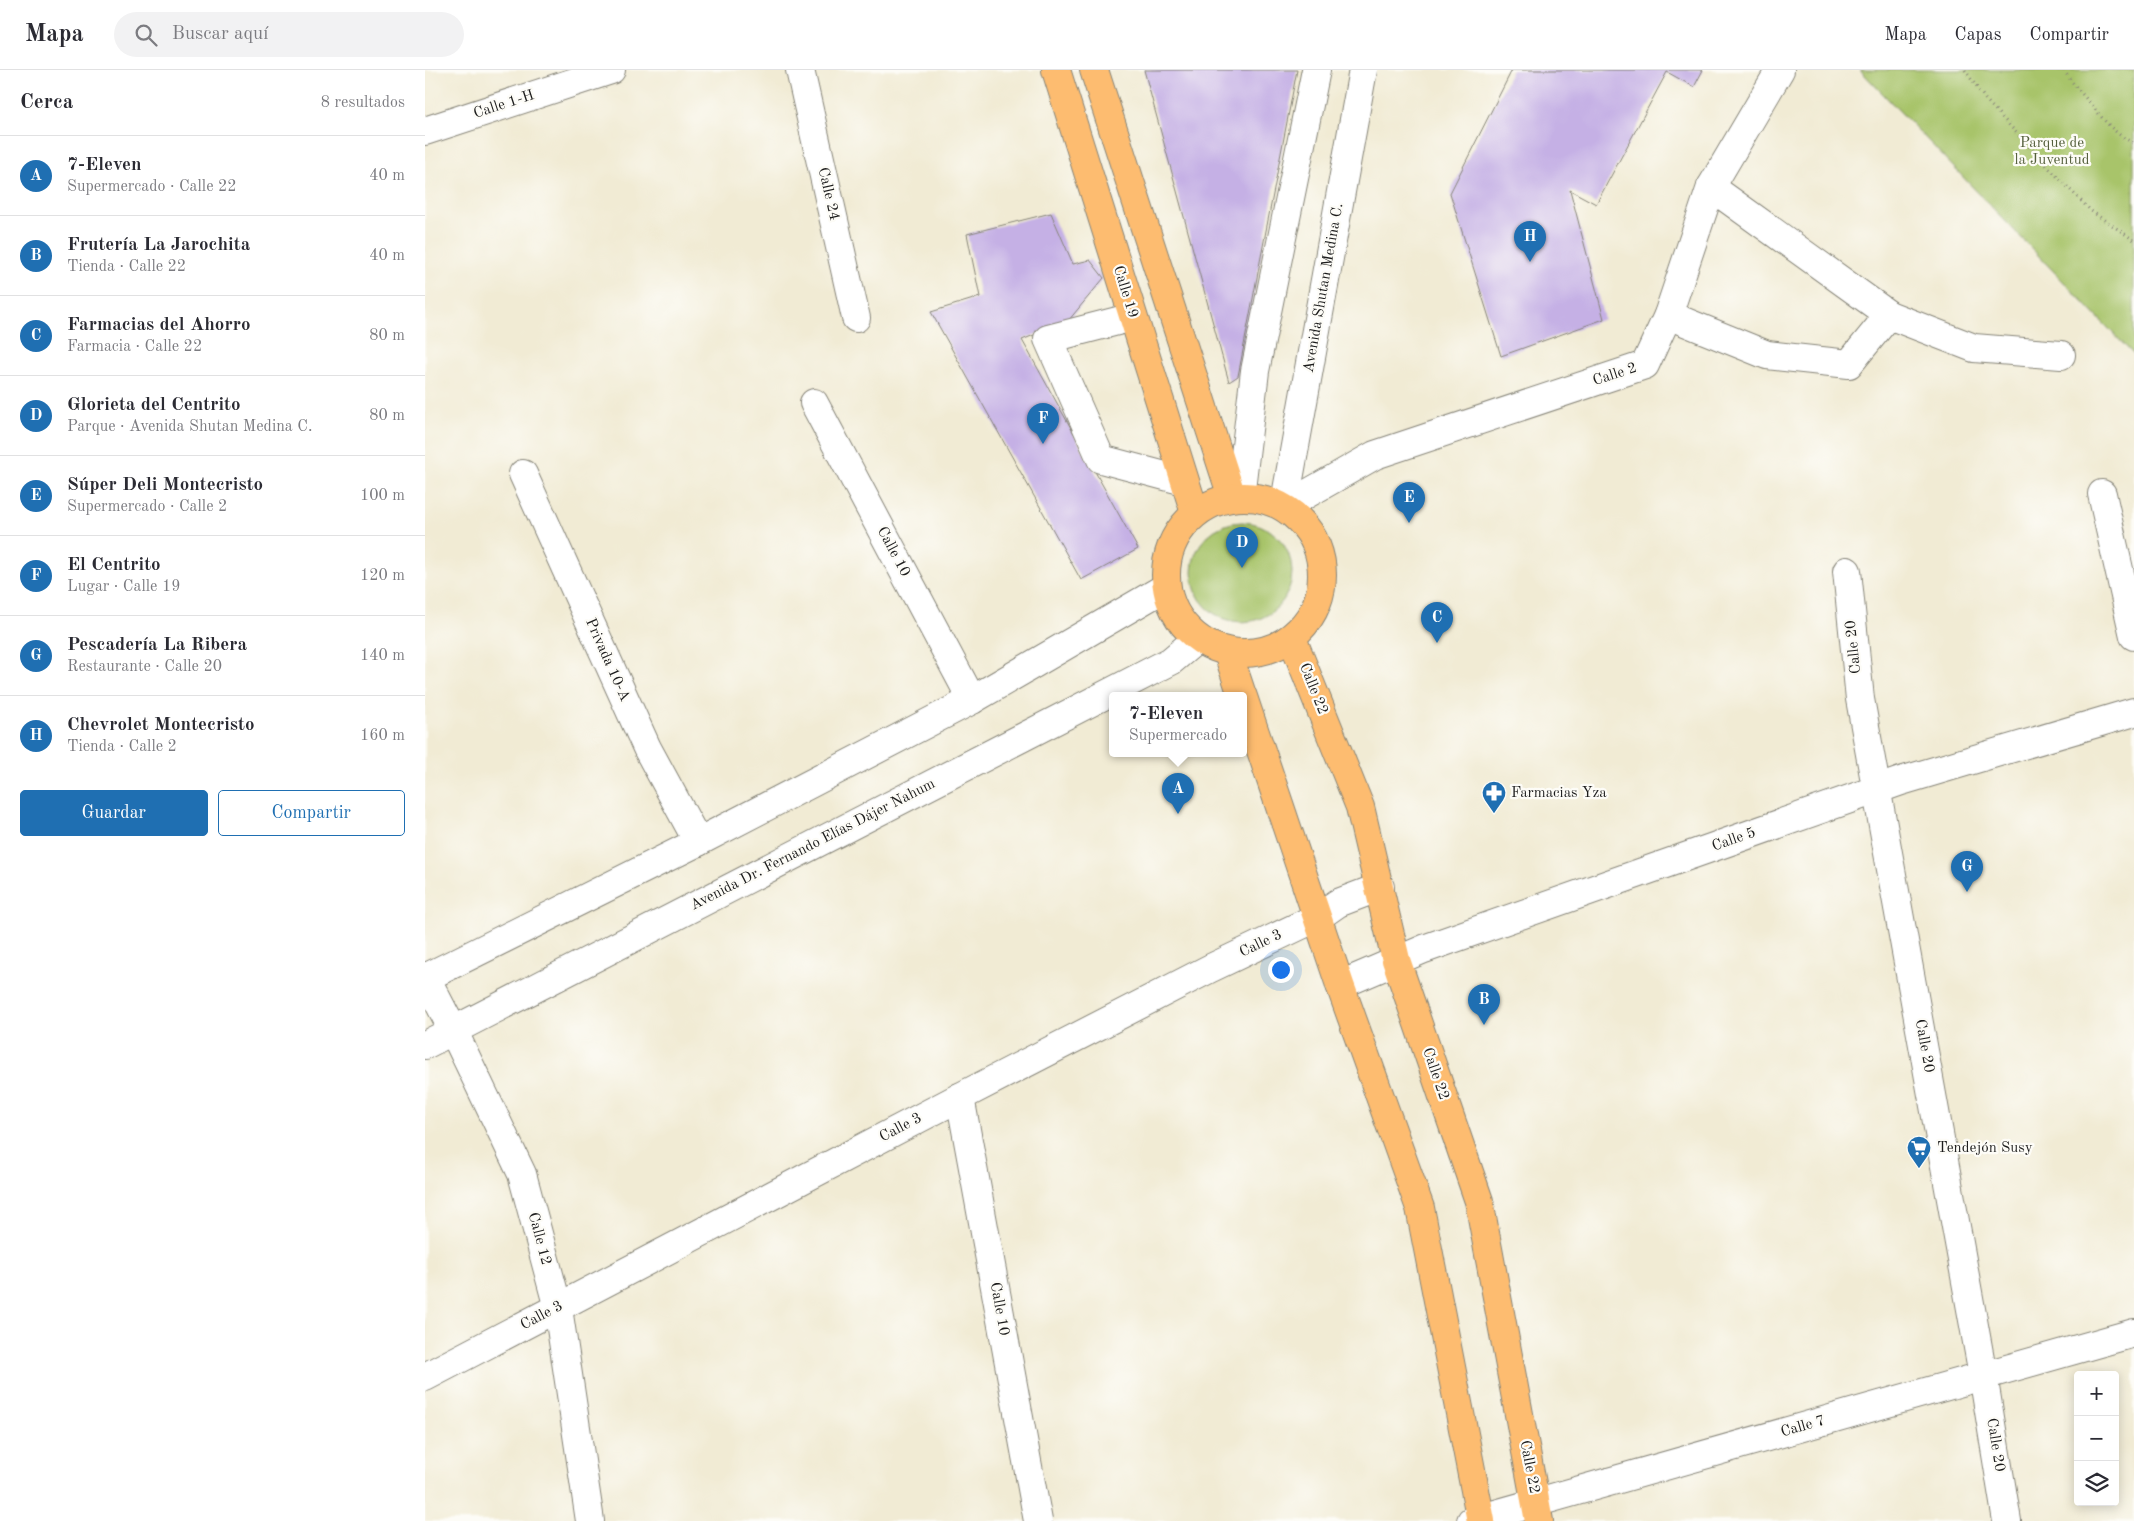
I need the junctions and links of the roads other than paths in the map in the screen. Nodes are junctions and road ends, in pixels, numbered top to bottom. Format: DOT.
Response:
graph roads {
  1 [pos="611,70"];
  2 [pos="800,70"];
  3 [pos="1056,70"];
  4 [pos="1094,70"];
  5 [pos="1316,70"];
  6 [pos="1363,70"];
  7 [pos="1780,70"];
  8 [pos="425,131"];
  9 [pos="1711,187"];
  10 [pos="1668,315"];
  11 [pos="1889,315"];
  12 [pos="1133,317"];
  13 [pos="856,318"];
  14 [pos="2061,356"];
  15 [pos="814,404"];
  16 [pos="523,474"];
  17 [pos="1184,481"];
  18 [pos="2101,494"];
  19 [pos="1236,497"];
  20 [pos="1284,507"];
  21 [pos="1195,513"];
  22 [pos="1847,571"];
  23 [pos="1166,587"];
  24 [pos="2134,636"];
  25 [pos="1292,638"];
  26 [pos="1197,639"];
  27 [pos="1228,653"];
  28 [pos="1111,692"];
  29 [pos="1242,692"];
  30 [pos="1109,693"];
  31 [pos="972,700"];
  32 [pos="1247,708"];
  33 [pos="2134,712"];
  34 [pos="1877,789"];
  35 [pos="698,842"];
  36 [pos="1380,886"];
  37 [pos="1318,916"];
  38 [pos="1396,960"];
  39 [pos="425,977"];
  40 [pos="1340,985"];
  41 [pos="453,1030"];
  42 [pos="425,1045"];
  43 [pos="960,1097"];
  44 [pos="558,1308"];
  45 [pos="2134,1333"];
  46 [pos="1983,1375"];
  47 [pos="425,1378"];
  48 [pos="1537,1512"];
  49 [pos="1477,1520"];
  50 [pos="590,1521"];
  51 [pos="1038,1521"];
  52 [pos="2007,1521"];
  1 -- 8 [label="street, Calle 1-H"];
  2 -- 13 [label="street, Calle 24"];
  3 -- 12 [label="main road, Calle 19"];
  4 -- 19 [label="main road"];
  5 -- 19 [label="street"];
  6 -- 20 [label="street, Avenida Shutan Medina C."];
  7 -- 9 [label="street, Calle 2"];
  9 -- 10 [label="street, Calle 2"];
  9 -- 11 [label="street"];
  10 -- 11 [label="street"];
  10 -- 20 [label="street, Calle 2"];
  11 -- 14 [label="street"];
  12 -- 17 [label="main road, Calle 19"];
  12 -- 17 [label="street"];
  15 -- 31 [label="street, Calle 10"];
  16 -- 35 [label="street, Privada 10-A"];
  17 -- 21 [label="main road, Calle 19"];
  18 -- 24 [label="street"];
  19 -- 20 [label="main road"];
  19 -- 21 [label="main road"];
  20 -- 25 [label="main road"];
  21 -- 23 [label="main road"];
  22 -- 34 [label="street, Calle 20"];
  23 -- 26 [label="main road"];
  23 -- 31 [label="street"];
  25 -- 27 [label="main road"];
  25 -- 36 [label="main road, Calle 22"];
  26 -- 27 [label="main road"];
  26 -- 28 [label="street, Avenida Dr. Fernando Elías Dájer Nahum"];
  27 -- 29 [label="main road"];
  30 -- 41 [label="street, Avenida Dr. Fernando Elías Dájer Nahum"];
  31 -- 35 [label="street"];
  32 -- 37 [label="main road"];
  33 -- 34 [label="street, Calle 5"];
  34 -- 38 [label="street, Calle 5"];
  34 -- 46 [label="street, Calle 20"];
  35 -- 39 [label="street"];
  36 -- 37 [label="street, Calle 3"];
  36 -- 38 [label="main road, Calle 22"];
  37 -- 40 [label="main road"];
  37 -- 43 [label="street, Calle 3"];
  38 -- 40 [label="street, Calle 5"];
  38 -- 48 [label="main road, Calle 22"];
  39 -- 41 [label="street, Calle 12"];
  40 -- 49 [label="main road"];
  41 -- 42 [label="street, Avenida Dr. Fernando Elías Dájer Nahum"];
  41 -- 44 [label="street, Calle 12"];
  43 -- 44 [label="street, Calle 3"];
  43 -- 51 [label="street, Calle 10"];
  44 -- 47 [label="street, Calle 3"];
  44 -- 50 [label="street, Calle 12"];
  45 -- 46 [label="street, Calle 7"];
  46 -- 48 [label="street, Calle 7"];
  46 -- 52 [label="street, Calle 20"];
  48 -- 49 [label="street, Calle 7"];
}
